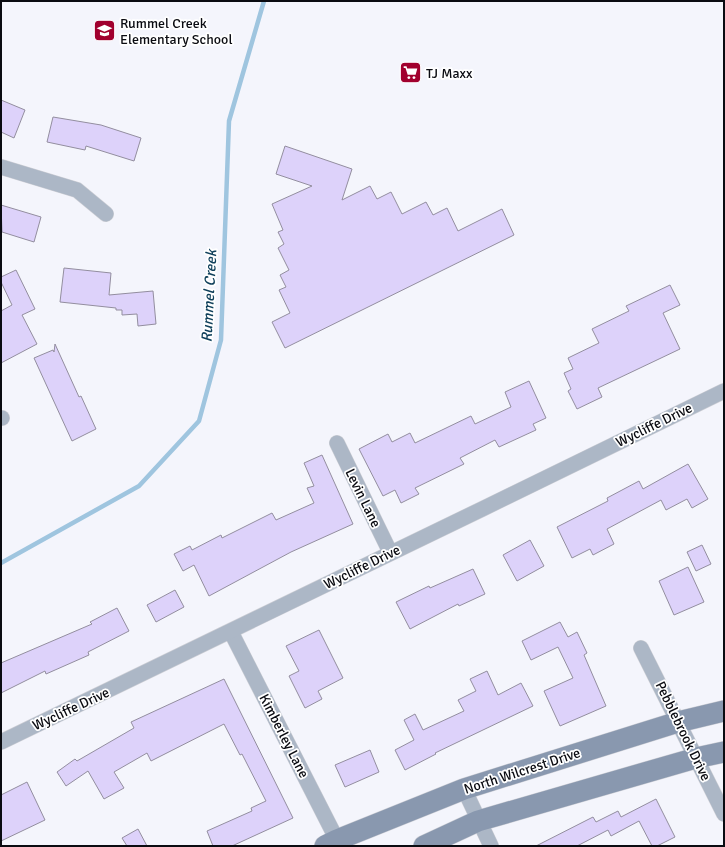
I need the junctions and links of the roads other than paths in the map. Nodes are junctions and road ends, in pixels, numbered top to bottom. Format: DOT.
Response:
graph roads {
  1 [pos="1,167"];
  2 [pos="106,214"];
  3 [pos="724,391"];
  4 [pos="337,443"];
  5 [pos="390,552"];
  6 [pos="231,632"];
  7 [pos="642,648"];
  8 [pos="724,710"];
  9 [pos="678,722"];
  10 [pos="1,742"];
  11 [pos="724,752"];
  12 [pos="696,758"];
  13 [pos="464,788"];
  14 [pos="724,814"];
  15 [pos="478,821"];
  16 [pos="331,843"];
  17 [pos="424,846"];
  18 [pos="491,846"];
  1 -- 2 [label="street"];
  3 -- 5 [label="street, Wycliffe Drive"];
  4 -- 5 [label="street, Levin Lane"];
  5 -- 6 [label="street, Wycliffe Drive"];
  6 -- 10 [label="street, Wycliffe Drive"];
  6 -- 16 [label="street, Kimberley Lane"];
  7 -- 9 [label="street, Pebblebrook Drive"];
  8 -- 9 [label="main road, North Wilcrest Drive"];
  9 -- 12 [label="street, Pebblebrook Drive"];
  9 -- 13 [label="main road, North Wilcrest Drive"];
  11 -- 12 [label="main road"];
  12 -- 14 [label="street, Pebblebrook Drive"];
  12 -- 15 [label="main road"];
  13 -- 15 [label="street"];
  13 -- 16 [label="main road, North Wilcrest Drive"];
  15 -- 17 [label="main road"];
  15 -- 18 [label="street"];
}
